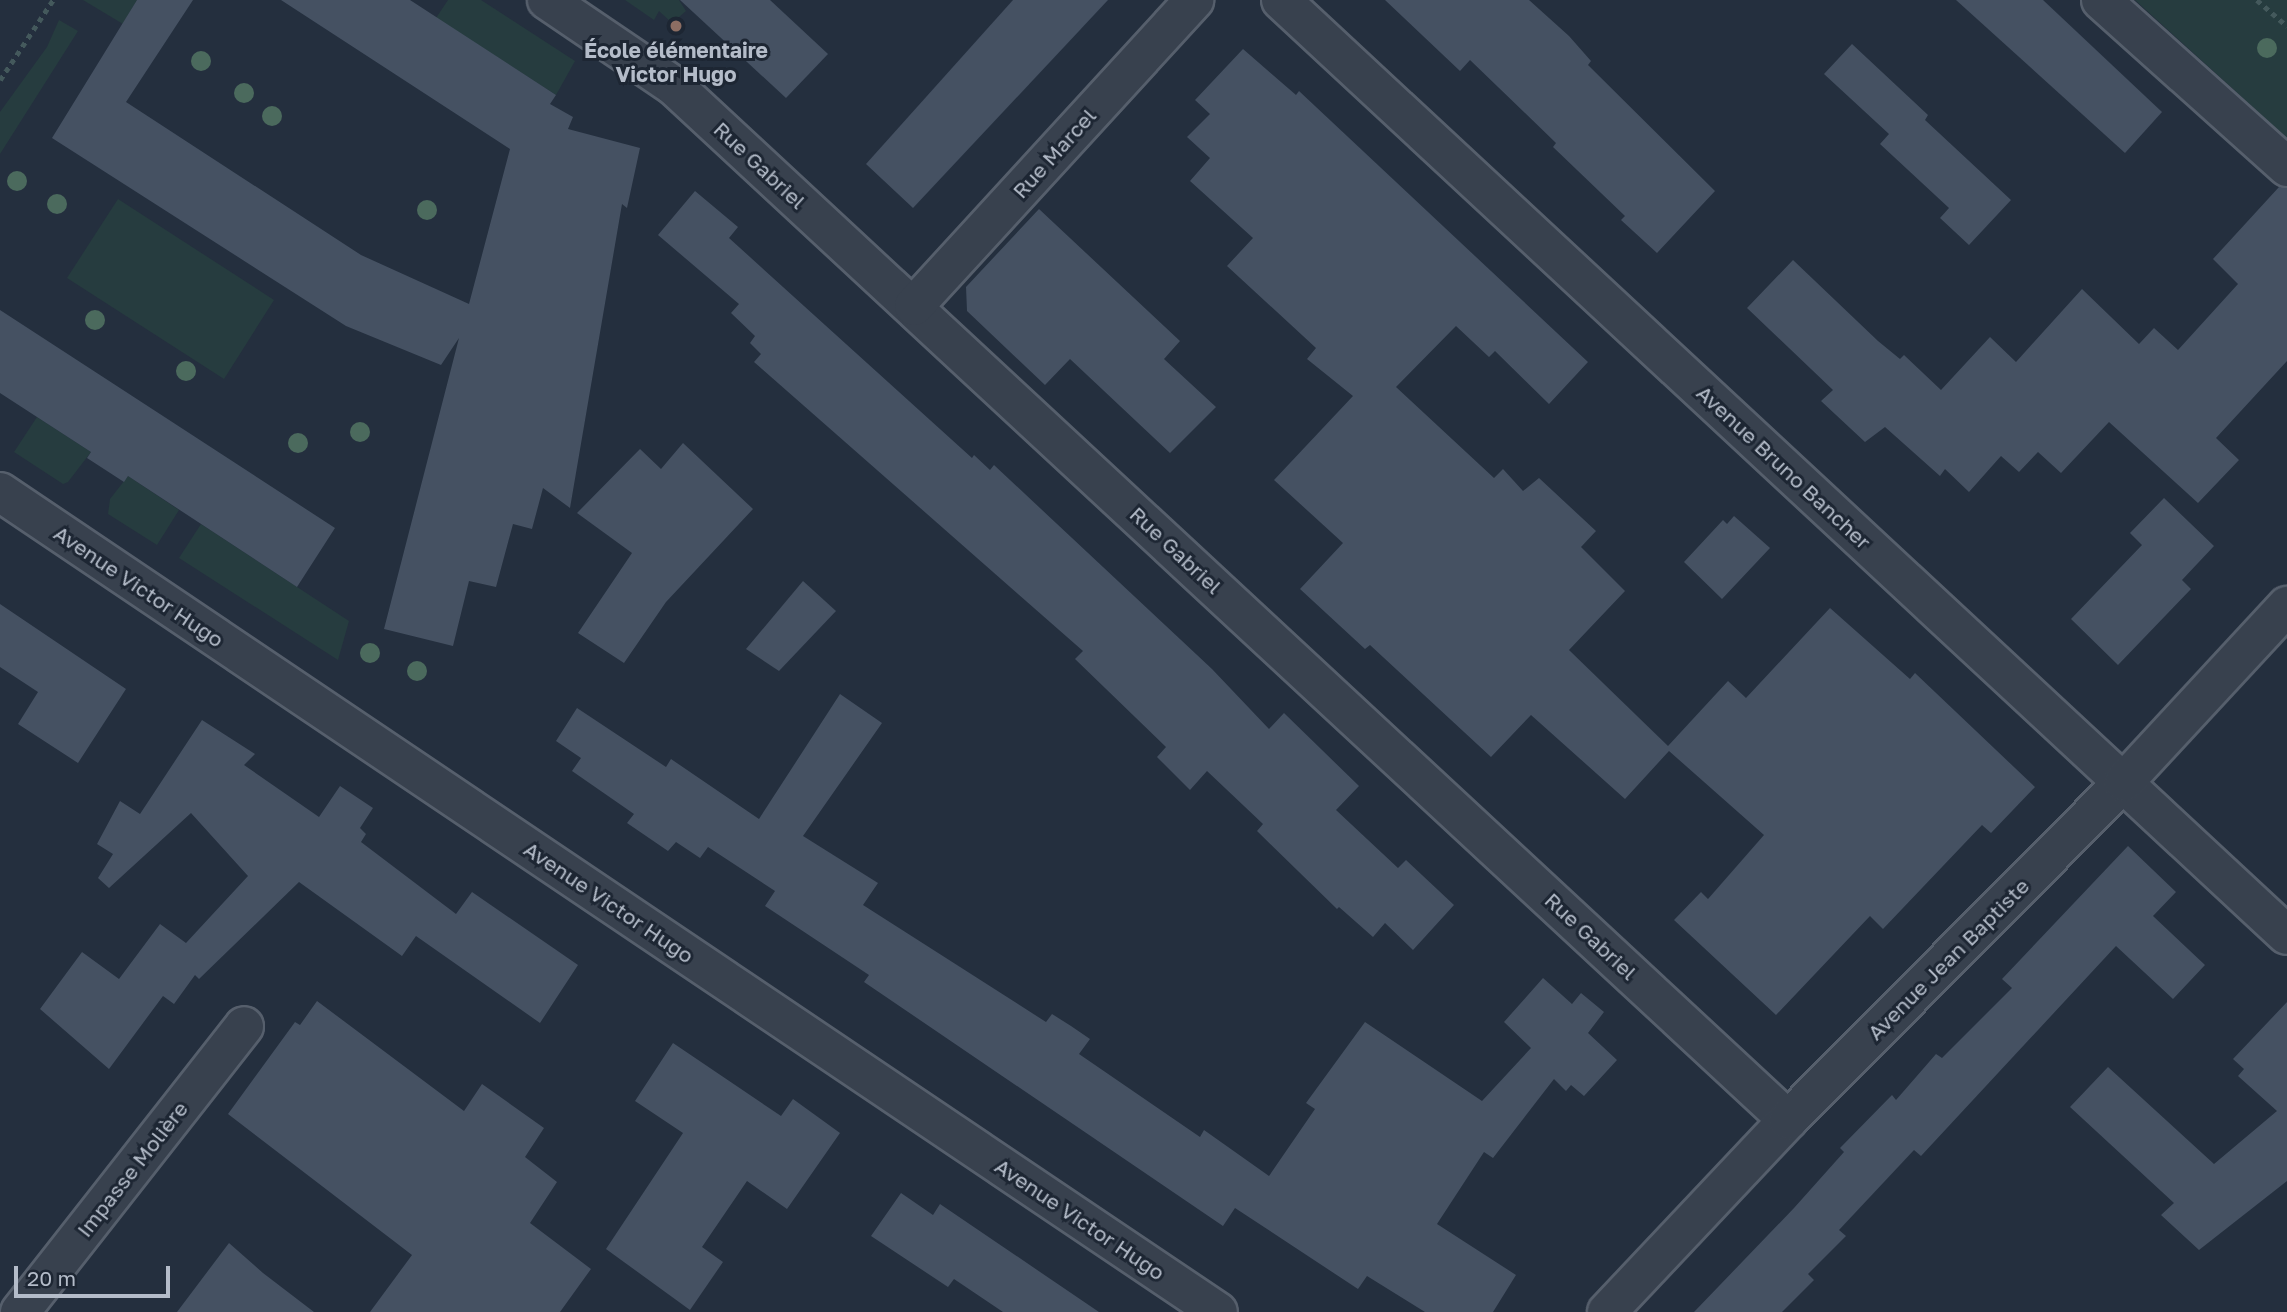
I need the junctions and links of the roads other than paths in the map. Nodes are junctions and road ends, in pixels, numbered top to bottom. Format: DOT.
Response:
graph roads {
  1 [pos="547,0"];
  2 [pos="1194,0"];
  3 [pos="1281,0"];
  4 [pos="2101,0"];
  5 [pos="2287,167"];
  6 [pos="914,306"];
  7 [pos="0,492"];
  8 [pos="2287,606"];
  9 [pos="2124,782"];
  10 [pos="2287,935"];
  11 [pos="244,1026"];
  12 [pos="1788,1120"];
  13 [pos="0,1305"];
  14 [pos="9,1312"];
  15 [pos="20,1312"];
  16 [pos="1218,1312"];
  17 [pos="1607,1312"];
  1 -- 6 [label="street, Rue Gabriel"];
  2 -- 6 [label="street, Rue Marcel"];
  3 -- 9 [label="street, Avenue Bruno Bancher"];
  4 -- 5 [label="street"];
  6 -- 12 [label="street, Rue Gabriel"];
  7 -- 16 [label="street, Avenue Victor Hugo"];
  8 -- 9 [label="street, Avenue Jean Baptiste"];
  9 -- 10 [label="street, Avenue Bruno Bancher"];
  9 -- 12 [label="street, Avenue Jean Baptiste"];
  11 -- 15 [label="street, Impasse Molière"];
  12 -- 17 [label="street, Avenue Jean Baptiste"];
  13 -- 14 [label="street"];
}
